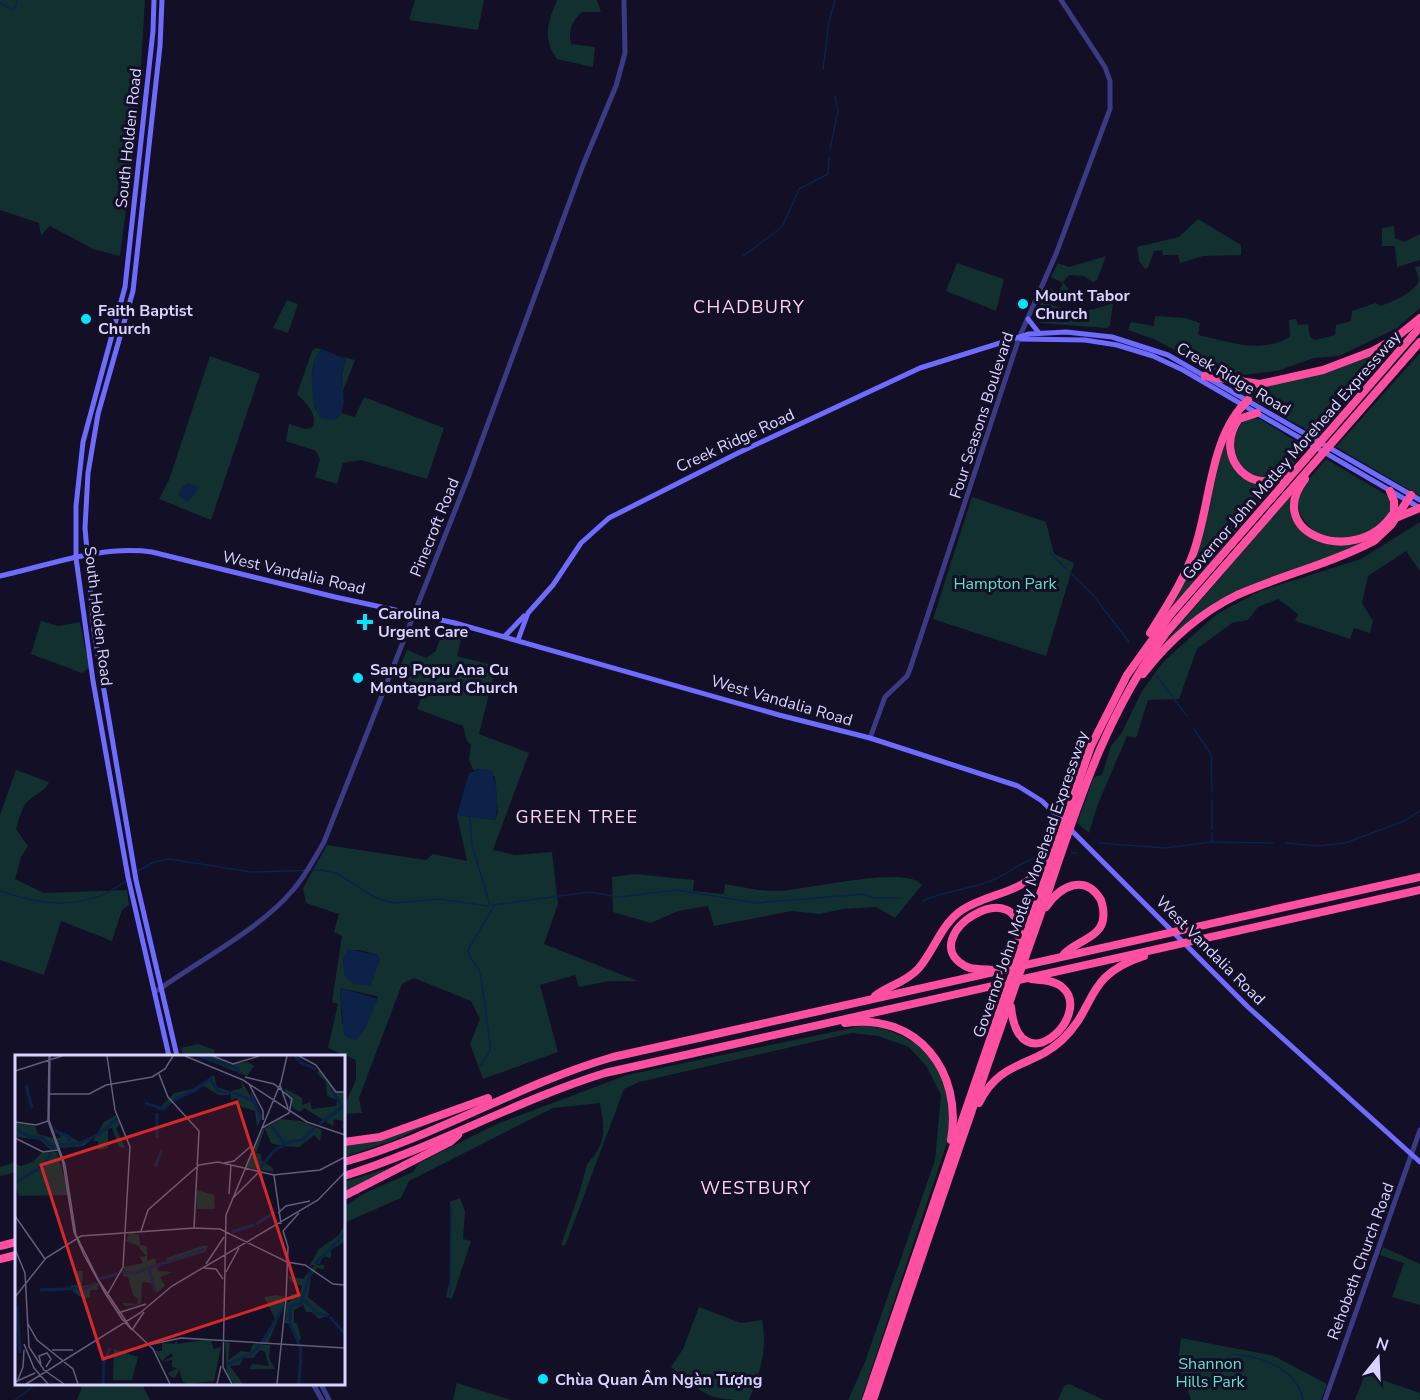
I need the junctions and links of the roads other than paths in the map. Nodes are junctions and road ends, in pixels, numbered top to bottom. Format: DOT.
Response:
graph roads {
  1 [pos="154,0"];
  2 [pos="162,0"];
  3 [pos="624,0"];
  4 [pos="1061,0"];
  5 [pos="1420,318"];
  6 [pos="1028,319"];
  7 [pos="1420,327"];
  8 [pos="1039,333"];
  9 [pos="1019,338"];
  10 [pos="1420,342"];
  11 [pos="1206,376"];
  12 [pos="1246,403"];
  13 [pos="1257,413"];
  14 [pos="1337,456"];
  15 [pos="1306,458"];
  16 [pos="1315,462"];
  17 [pos="1390,491"];
  18 [pos="1408,497"];
  19 [pos="1420,500"];
  20 [pos="1420,508"];
  21 [pos="1394,517"];
  22 [pos="85,556"];
  23 [pos="76,558"];
  24 [pos="0,576"];
  25 [pos="415,613"];
  26 [pos="528,613"];
  27 [pos="505,636"];
  28 [pos="518,640"];
  29 [pos="1136,661"];
  30 [pos="1113,717"];
  31 [pos="870,738"];
  32 [pos="1071,815"];
  33 [pos="1064,834"];
  34 [pos="1058,842"];
  35 [pos="1420,877"];
  36 [pos="1420,890"];
  37 [pos="1038,921"];
  38 [pos="1151,950"];
  39 [pos="1022,954"];
  40 [pos="1062,957"];
  41 [pos="996,971"];
  42 [pos="1026,978"];
  43 [pos="160,988"];
  44 [pos="1010,991"];
  45 [pos="153,993"];
  46 [pos="870,999"];
  47 [pos="1010,1002"];
  48 [pos="796,1029"];
  49 [pos="169,1055"];
  50 [pos="177,1055"];
  51 [pos="521,1089"];
  52 [pos="463,1130"];
  53 [pos="1420,1130"];
  54 [pos="345,1142"];
  55 [pos="960,1146"];
  56 [pos="951,1154"];
  57 [pos="1412,1155"];
  58 [pos="345,1162"];
  59 [pos="1420,1162"];
  60 [pos="345,1176"];
  61 [pos="345,1195"];
  62 [pos="15,1242"];
  63 [pos="0,1246"];
  64 [pos="15,1256"];
  65 [pos="0,1259"];
  66 [pos="315,1385"];
  67 [pos="322,1385"];
  68 [pos="322,1400"];
  69 [pos="329,1400"];
  70 [pos="866,1400"];
  71 [pos="873,1400"];
  72 [pos="1325,1400"];
  1 -- 23 [label="main road, South Holden Road"];
  2 -- 22 [label="main road, South Holden Road"];
  3 -- 25 [label="street, Pinecroft Road"];
  4 -- 6 [label="street, Four Seasons Boulevard"];
  5 -- 11 [label="highway"];
  6 -- 8 [label="main road"];
  6 -- 9 [label="street, Four Seasons Boulevard"];
  7 -- 15 [label="highway, Governor John Motley Morehead Expressway"];
  8 -- 9 [label="main road, Creek Ridge Road"];
  8 -- 11 [label="main road, Creek Ridge Road"];
  9 -- 12 [label="main road, Creek Ridge Road"];
  9 -- 26 [label="main road, Creek Ridge Road"];
  9 -- 31 [label="street, Four Seasons Boulevard"];
  10 -- 16 [label="highway, Governor John Motley Morehead Expressway"];
  11 -- 12 [label="main road, Creek Ridge Road"];
  12 -- 13 [label="main road, Creek Ridge Road"];
  12 -- 14 [label="main road, Creek Ridge Road"];
  12 -- 29 [label="highway"];
  13 -- 14 [label="main road, Creek Ridge Road"];
  13 -- 15 [label="highway"];
  14 -- 17 [label="main road, Creek Ridge Road"];
  14 -- 18 [label="main road, Creek Ridge Road"];
  15 -- 29 [label="highway, Governor John Motley Morehead Expressway"];
  16 -- 21 [label="highway"];
  16 -- 30 [label="highway, Governor John Motley Morehead Expressway"];
  17 -- 18 [label="main road, Creek Ridge Road"];
  17 -- 21 [label="highway"];
  18 -- 19 [label="main road, Creek Ridge Road"];
  18 -- 20 [label="main road, Creek Ridge Road"];
  18 -- 21 [label="highway"];
  20 -- 21 [label="highway"];
  21 -- 30 [label="highway"];
  22 -- 23 [label="main road, West Vandalia Road"];
  22 -- 25 [label="main road, West Vandalia Road"];
  22 -- 43 [label="main road, South Holden Road"];
  23 -- 24 [label="main road, West Vandalia Road"];
  23 -- 45 [label="main road, South Holden Road"];
  25 -- 27 [label="main road, West Vandalia Road"];
  25 -- 43 [label="street, Pinecroft Road"];
  26 -- 27 [label="main road"];
  26 -- 28 [label="main road, Creek Ridge Road"];
  27 -- 28 [label="main road, West Vandalia Road"];
  28 -- 31 [label="main road, West Vandalia Road"];
  29 -- 32 [label="highway, Governor John Motley Morehead Expressway"];
  30 -- 32 [label="highway, Governor John Motley Morehead Expressway"];
  31 -- 57 [label="main road, West Vandalia Road"];
  32 -- 33 [label="highway, Governor John Motley Morehead Expressway"];
  33 -- 34 [label="highway, Governor John Motley Morehead Expressway"];
  33 -- 37 [label="highway, Governor John Motley Morehead Expressway"];
  34 -- 39 [label="highway, Governor John Motley Morehead Expressway"];
  34 -- 46 [label="highway"];
  35 -- 40 [label="highway"];
  36 -- 38 [label="highway"];
  37 -- 39 [label="highway, Governor John Motley Morehead Expressway"];
  37 -- 40 [label="highway"];
  38 -- 42 [label="highway"];
  38 -- 55 [label="highway"];
  39 -- 41 [label="highway"];
  39 -- 44 [label="highway, Governor John Motley Morehead Expressway"];
  40 -- 41 [label="highway"];
  41 -- 46 [label="highway"];
  42 -- 47 [label="highway"];
  42 -- 48 [label="highway"];
  43 -- 45 [label="street, Pinecroft Road"];
  43 -- 50 [label="main road, South Holden Road"];
  44 -- 47 [label="highway, Governor John Motley Morehead Expressway"];
  44 -- 56 [label="highway, Governor John Motley Morehead Expressway"];
  45 -- 49 [label="main road, South Holden Road"];
  46 -- 51 [label="highway"];
  47 -- 55 [label="highway, Governor John Motley Morehead Expressway"];
  48 -- 52 [label="highway"];
  48 -- 56 [label="highway"];
  51 -- 54 [label="highway"];
  51 -- 58 [label="highway"];
  52 -- 60 [label="highway"];
  52 -- 61 [label="highway"];
  53 -- 57 [label="street, Rehobeth Church Road"];
  55 -- 71 [label="highway, Governor John Motley Morehead Expressway"];
  56 -- 70 [label="highway, Governor John Motley Morehead Expressway"];
  57 -- 59 [label="main road, West Vandalia Road"];
  57 -- 72 [label="street, Rehobeth Church Road"];
  62 -- 63 [label="highway"];
  64 -- 65 [label="highway"];
  66 -- 68 [label="street"];
  67 -- 69 [label="street"];
}
